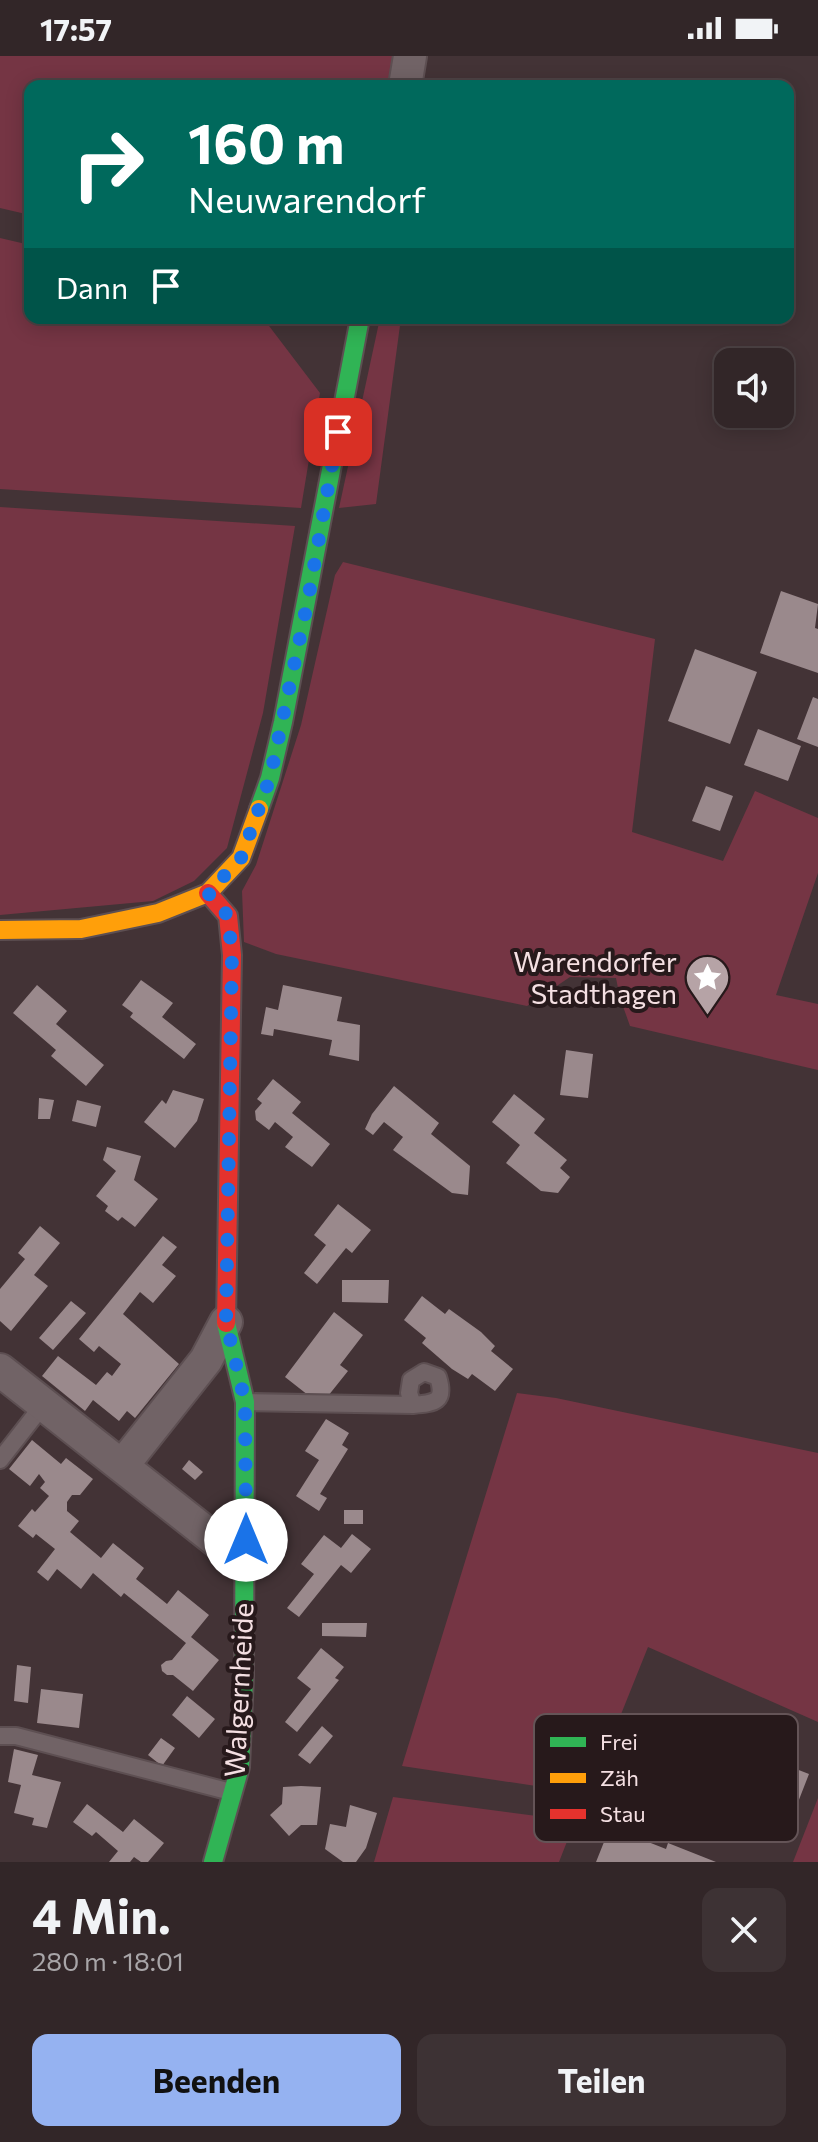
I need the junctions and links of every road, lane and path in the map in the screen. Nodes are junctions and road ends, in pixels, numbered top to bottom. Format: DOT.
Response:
graph roads {
  1 [pos="410,56"];
  2 [pos="406,80"];
  3 [pos="359,324"];
  4 [pos="208,893"];
  5 [pos="0,930"];
  6 [pos="226,1322"];
  7 [pos="0,1370"];
  8 [pos="245,1402"];
  9 [pos="43,1405"];
  10 [pos="413,1405"];
  11 [pos="0,1460"];
  12 [pos="122,1466"];
  13 [pos="246,1564"];
  14 [pos="0,1736"];
  15 [pos="233,1793"];
  16 [pos="213,1862"];
  1 -- 2 [label="street"];
  3 -- 4 [label="street"];
  4 -- 5 [label="street"];
  4 -- 6 [label="street, Walgernheide"];
  6 -- 8 [label="street, Walgernheide"];
  6 -- 12 [label="street, Walgernheide"];
  7 -- 9 [label="street, Walgernheide"];
  8 -- 10 [label="lane"];
  8 -- 13 [label="street, Walgernheide"];
  9 -- 11 [label="lane"];
  9 -- 12 [label="street, Walgernheide"];
  12 -- 13 [label="street, Walgernheide"];
  13 -- 15 [label="street, Walgernheide"];
  14 -- 15 [label="lane"];
  15 -- 16 [label="street, Walgernheide"];
}
